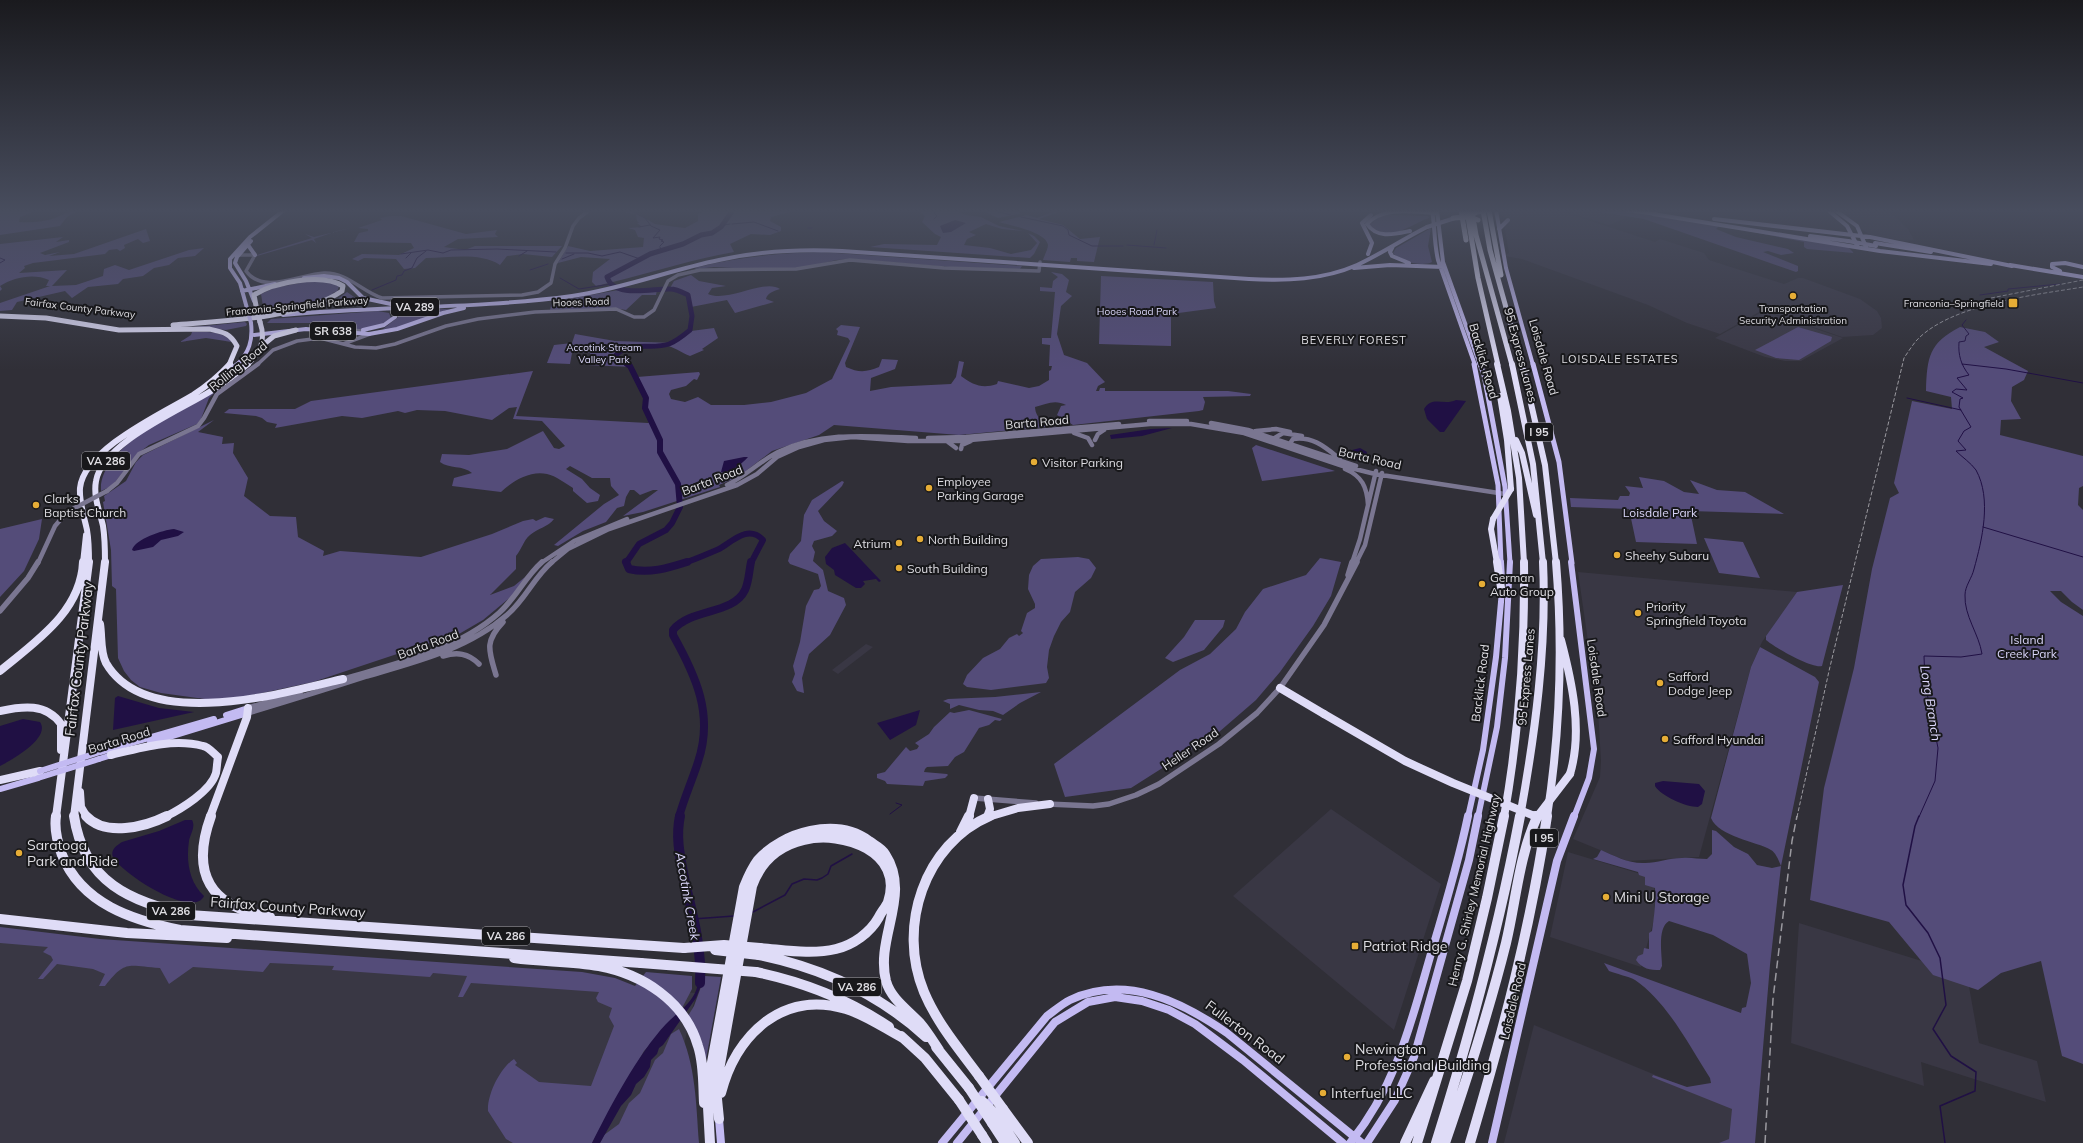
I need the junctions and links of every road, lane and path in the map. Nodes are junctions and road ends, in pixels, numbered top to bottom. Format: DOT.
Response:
graph roads {
  1 [pos="231,263"];
  2 [pos="235,263"];
  3 [pos="250,263"];
  4 [pos="554,263"];
  5 [pos="702,263"];
  6 [pos="829,263"];
  7 [pos="891,263"];
  8 [pos="1040,263"];
  9 [pos="1045,263"];
  10 [pos="1046,263"];
  11 [pos="1348,263"];
  12 [pos="1361,263"];
  13 [pos="1414,263"];
  14 [pos="1475,263"];
  15 [pos="1483,263"];
  16 [pos="1487,263"];
  17 [pos="1494,263"];
  18 [pos="1499,263"];
  19 [pos="1506,263"];
  20 [pos="1985,263"];
  21 [pos="1987,263"];
  22 [pos="1996,263"];
  23 [pos="1999,263"];
  24 [pos="2047,263"];
  25 [pos="2063,263"];
  26 [pos="2066,263"];
  27 [pos="2067,263"];
  28 [pos="1991,264"];
  29 [pos="1442,266"];
  30 [pos="2012,266"];
  31 [pos="2083,267"];
  32 [pos="2027,268"];
  33 [pos="1345,270"];
  34 [pos="2073,275"];
  35 [pos="2083,278"];
  36 [pos="246,281"];
  37 [pos="293,282"];
  38 [pos="274,284"];
  39 [pos="250,290"];
  40 [pos="602,290"];
  41 [pos="242,291"];
  42 [pos="1502,291"];
  43 [pos="1492,296"];
  44 [pos="254,301"];
  45 [pos="523,302"];
  46 [pos="441,303"];
  47 [pos="307,312"];
  48 [pos="0,315"];
  49 [pos="253,316"];
  50 [pos="395,317"];
  51 [pos="142,330"];
  52 [pos="296,330"];
  53 [pos="341,330"];
  54 [pos="263,333"];
  55 [pos="371,333"];
  56 [pos="254,335"];
  57 [pos="343,344"];
  58 [pos="259,350"];
  59 [pos="1495,350"];
  60 [pos="199,391"];
  61 [pos="1108,428"];
  62 [pos="1251,430"];
  63 [pos="1240,432"];
  64 [pos="1290,432"];
  65 [pos="1512,433"];
  66 [pos="1029,435"];
  67 [pos="1305,437"];
  68 [pos="977,440"];
  69 [pos="1274,440"];
  70 [pos="943,442"];
  71 [pos="1291,444"];
  72 [pos="1294,449"];
  73 [pos="1346,463"];
  74 [pos="1335,466"];
  75 [pos="1350,468"];
  76 [pos="1376,472"];
  77 [pos="1382,473"];
  78 [pos="720,490"];
  79 [pos="1503,491"];
  80 [pos="1368,505"];
  81 [pos="642,516"];
  82 [pos="87,531"];
  83 [pos="1542,554"];
  84 [pos="1346,582"];
  85 [pos="1502,594"];
  86 [pos="525,595"];
  87 [pos="507,606"];
  88 [pos="0,611"];
  89 [pos="99,616"];
  90 [pos="1558,631"];
  91 [pos="465,643"];
  92 [pos="400,662"];
  93 [pos="479,664"];
  94 [pos="0,671"];
  95 [pos="496,675"];
  96 [pos="343,679"];
  97 [pos="360,679"];
  98 [pos="1280,688"];
  99 [pos="0,711"];
  100 [pos="248,711"];
  101 [pos="111,755"];
  102 [pos="100,756"];
  103 [pos="62,759"];
  104 [pos="81,766"];
  105 [pos="39,774"];
  106 [pos="0,780"];
  107 [pos="0,784"];
  108 [pos="0,789"];
  109 [pos="974,798"];
  110 [pos="988,800"];
  111 [pos="1050,804"];
  112 [pos="987,817"];
  113 [pos="1537,817"];
  114 [pos="960,834"];
  115 [pos="746,895"];
  116 [pos="0,918"];
  117 [pos="367,927"];
  118 [pos="740,931"];
  119 [pos="260,937"];
  120 [pos="759,951"];
  121 [pos="485,952"];
  122 [pos="903,1038"];
  123 [pos="939,1050"];
  124 [pos="1444,1059"];
  125 [pos="997,1116"];
  126 [pos="719,1120"];
  127 [pos="984,1139"];
  128 [pos="1356,1141"];
  129 [pos="707,1143"];
  130 [pos="710,1143"];
  131 [pos="721,1143"];
  132 [pos="942,1143"];
  133 [pos="957,1143"];
  134 [pos="1005,1143"];
  135 [pos="1016,1143"];
  136 [pos="1028,1143"];
  137 [pos="1343,1143"];
  138 [pos="1367,1143"];
  139 [pos="1405,1143"];
  140 [pos="1417,1143"];
  141 [pos="1436,1143"];
  142 [pos="1445,1143"];
  143 [pos="1470,1143"];
  144 [pos="1492,1143"];
  1 -- 41 [label="main road, Rolling Road"];
  2 -- 36 [label="main road"];
  3 -- 4 [label="street"];
  5 -- 40 [label="main road, Franconia-Springfield Parkway / VA 289"];
  6 -- 57 [label="street, Hooes Road"];
  7 -- 8 [label="street, Hooes Road"];
  9 -- 33 [label="main road, Franconia-Springfield Parkway / VA 289"];
  10 -- 11 [label="main road, Franconia-Springfield Parkway / VA 289"];
  12 -- 33 [label="main road, Franconia-Springfield Parkway / VA 289"];
  13 -- 29 [label="main road"];
  14 -- 59 [label="highway, Henry G. Shirley Memorial Highway / I 95"];
  15 -- 43 [label="highway, 95 Express Lanes"];
  16 -- 43 [label="highway"];
  17 -- 42 [label="highway, I 95"];
  18 -- 42 [label="highway"];
  19 -- 144 [label="main road, Loisdale Road"];
  20 -- 28 [label="main road"];
  21 -- 28 [label="main road"];
  22 -- 30 [label="main road"];
  23 -- 30 [label="main road"];
  24 -- 32 [label="main road"];
  25 -- 34 [label="main road"];
  26 -- 31 [label="main road"];
  27 -- 31 [label="main road"];
  28 -- 35 [label="main road"];
  29 -- 33 [label="main road"];
  29 -- 79 [label="main road, Backlick Road"];
  30 -- 32 [label="main road"];
  32 -- 34 [label="main road"];
  34 -- 35 [label="main road"];
  36 -- 38 [label="main road"];
  36 -- 39 [label="main road"];
  37 -- 39 [label="main road"];
  37 -- 44 [label="highway, VA 286"];
  37 -- 49 [label="highway, VA 286"];
  38 -- 39 [label="main road"];
  38 -- 46 [label="main road"];
  39 -- 41 [label="main road"];
  39 -- 44 [label="main road"];
  40 -- 45 [label="main road, Franconia-Springfield Parkway / VA 289"];
  40 -- 46 [label="main road, Franconia-Springfield Parkway / VA 289"];
  41 -- 56 [label="main road, Rolling Road, bridge"];
  42 -- 90 [label="highway, I 95"];
  43 -- 83 [label="highway, 95 Express Lanes"];
  44 -- 54 [label="highway, bridge"];
  45 -- 47 [label="main road, Franconia-Springfield Parkway / VA 289"];
  45 -- 55 [label="main road"];
  46 -- 49 [label="main road, Franconia-Springfield Parkway / VA 289"];
  47 -- 50 [label="main road"];
  47 -- 51 [label="main road, Franconia-Springfield Parkway / VA 289"];
  48 -- 49 [label="highway, Fairfax County Parkway / VA 286"];
  48 -- 51 [label="highway, Fairfax County Parkway / VA 286"];
  50 -- 53 [label="main road"];
  50 -- 55 [label="main road"];
  51 -- 60 [label="highway, VA 286"];
  52 -- 54 [label="main road, Rolling Road / SR 638"];
  52 -- 55 [label="main road, Rolling Road / SR 638"];
  52 -- 58 [label="highway"];
  53 -- 54 [label="main road, Rolling Road / SR 638"];
  53 -- 55 [label="street, Rolling Road / SR 638"];
  54 -- 56 [label="main road, Rolling Road / SR 638"];
  54 -- 58 [label="highway, Fairfax County Parkway / VA 286"];
  55 -- 57 [label="street"];
  56 -- 60 [label="main road, Rolling Road"];
  57 -- 88 [label="street, Rolling Road, bridge"];
  58 -- 89 [label="highway, Fairfax County Parkway / VA 286"];
  59 -- 65 [label="highway, Henry G. Shirley Memorial Highway / I 95"];
  59 -- 79 [label="highway"];
  60 -- 82 [label="highway, Fairfax County Parkway / VA 286"];
  61 -- 63 [label="street, Barta Road"];
  61 -- 66 [label="street, Barta Road"];
  61 -- 66 [label="street"];
  62 -- 64 [label="street"];
  62 -- 69 [label="street, Barta Road"];
  62 -- 78 [label="street, Barta Road"];
  63 -- 69 [label="street, Barta Road"];
  63 -- 74 [label="street"];
  64 -- 67 [label="street"];
  64 -- 69 [label="street"];
  65 -- 83 [label="highway"];
  65 -- 124 [label="highway, Henry G. Shirley Memorial Highway / I 95"];
  66 -- 68 [label="street, Barta Road"];
  67 -- 71 [label="street"];
  67 -- 73 [label="street"];
  68 -- 70 [label="street, Barta Road"];
  68 -- 70 [label="street"];
  69 -- 71 [label="street, Barta Road"];
  69 -- 72 [label="street, Barta Road"];
  70 -- 78 [label="street, Barta Road"];
  71 -- 72 [label="street"];
  71 -- 73 [label="street, Barta Road"];
  72 -- 75 [label="street, Barta Road"];
  73 -- 76 [label="street, Barta Road"];
  74 -- 75 [label="street"];
  74 -- 80 [label="street"];
  75 -- 76 [label="street, Barta Road"];
  76 -- 77 [label="street, Barta Road"];
  76 -- 80 [label="street, Heller Road"];
  77 -- 79 [label="street, Barta Road"];
  77 -- 84 [label="street, Heller Road"];
  78 -- 81 [label="street, Barta Road"];
  79 -- 85 [label="main road, Backlick Road"];
  79 -- 85 [label="highway, bridge"];
  79 -- 138 [label="main road, Backlick Road"];
  80 -- 84 [label="street, Heller Road"];
  81 -- 86 [label="street, Barta Road"];
  81 -- 87 [label="street, Barta Road"];
  82 -- 94 [label="highway"];
  82 -- 103 [label="highway, Fairfax County Parkway / VA 286"];
  83 -- 141 [label="highway, 95 Express Lanes"];
  84 -- 98 [label="street, Heller Road"];
  85 -- 128 [label="main road, Backlick Road"];
  86 -- 91 [label="street, Barta Road"];
  86 -- 95 [label="street"];
  87 -- 91 [label="street"];
  87 -- 92 [label="street, Barta Road"];
  89 -- 96 [label="highway"];
  89 -- 104 [label="highway, Fairfax County Parkway / VA 286"];
  90 -- 113 [label="highway, bridge"];
  90 -- 143 [label="highway, I 95"];
  91 -- 92 [label="street"];
  91 -- 97 [label="street, Barta Road"];
  92 -- 96 [label="street, Barta Road"];
  93 -- 97 [label="street"];
  96 -- 100 [label="street, Barta Road"];
  97 -- 100 [label="street, Barta Road"];
  98 -- 111 [label="street, Heller Road"];
  98 -- 113 [label="highway, bridge"];
  99 -- 103 [label="highway"];
  100 -- 101 [label="main road, Barta Road"];
  100 -- 102 [label="main road, Barta Road"];
  100 -- 117 [label="highway"];
  101 -- 102 [label="main road, Barta Road"];
  101 -- 104 [label="highway"];
  102 -- 105 [label="main road, Barta Road, bridge"];
  103 -- 119 [label="highway, Fairfax County Parkway / VA 286"];
  104 -- 117 [label="highway, Fairfax County Parkway / VA 286"];
  105 -- 106 [label="highway"];
  105 -- 107 [label="main road, Barta Road"];
  105 -- 108 [label="main road, Barta Road"];
  109 -- 110 [label="street, Heller Road"];
  109 -- 114 [label="highway"];
  110 -- 111 [label="street, Heller Road"];
  110 -- 112 [label="highway"];
  111 -- 112 [label="highway"];
  112 -- 114 [label="highway"];
  113 -- 142 [label="highway"];
  114 -- 125 [label="highway, bridge"];
  115 -- 118 [label="highway"];
  115 -- 120 [label="highway"];
  115 -- 123 [label="highway"];
  116 -- 119 [label="highway"];
  117 -- 120 [label="highway, Fairfax County Parkway / VA 286, bridge"];
  118 -- 126 [label="highway"];
  118 -- 130 [label="highway"];
  119 -- 121 [label="highway, Fairfax County Parkway / VA 286"];
  120 -- 123 [label="highway, Fairfax County Parkway / VA 286"];
  121 -- 122 [label="highway, Fairfax County Parkway / VA 286, bridge"];
  121 -- 129 [label="highway"];
  122 -- 126 [label="highway"];
  122 -- 127 [label="highway, Fairfax County Parkway / VA 286, bridge"];
  123 -- 125 [label="highway, Fairfax County Parkway / VA 286, bridge"];
  124 -- 139 [label="highway"];
  124 -- 140 [label="highway, Henry G. Shirley Memorial Highway / I 95"];
  125 -- 134 [label="highway, Fairfax County Parkway / VA 286"];
  125 -- 135 [label="highway"];
  125 -- 136 [label="highway"];
  126 -- 131 [label="main road"];
  128 -- 132 [label="main road, Fullerton Road"];
  133 -- 137 [label="main road, Fullerton Road"];
}
